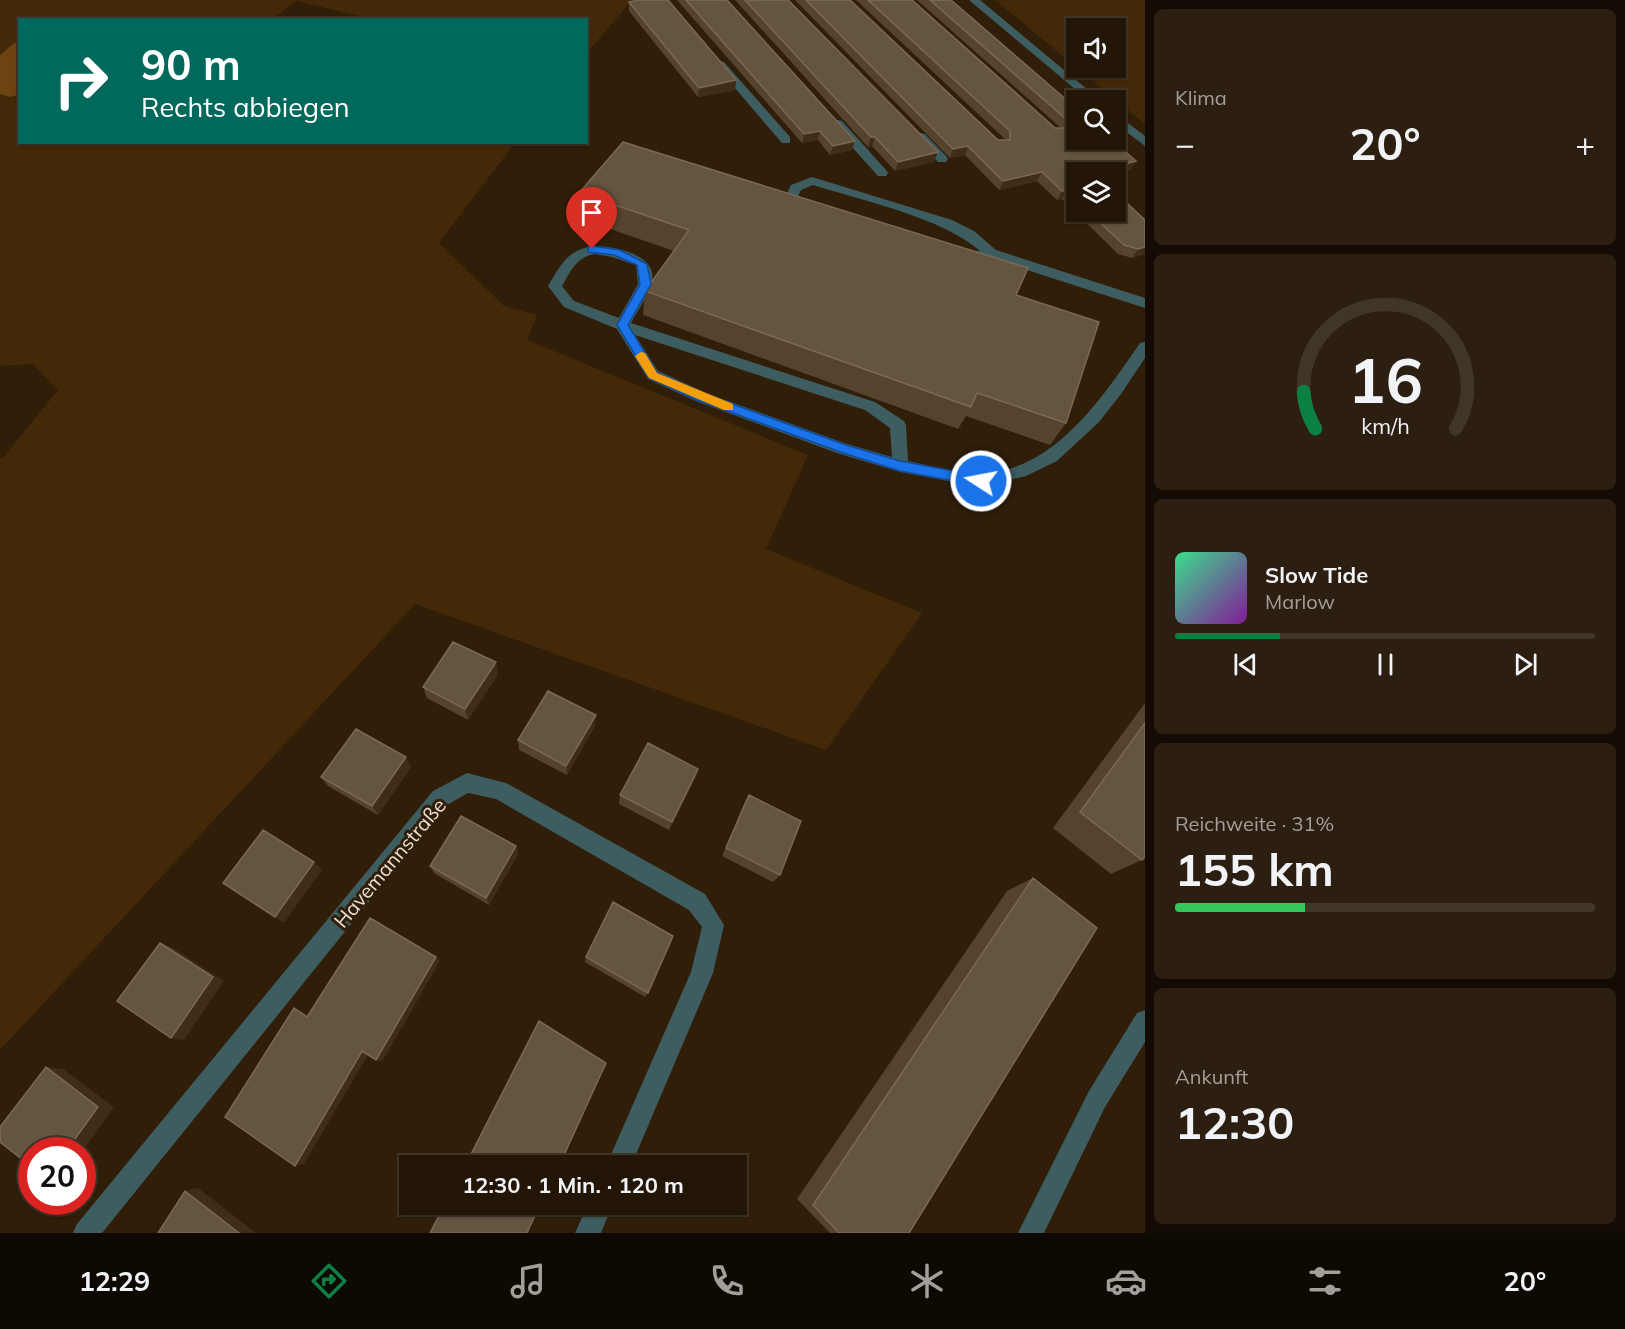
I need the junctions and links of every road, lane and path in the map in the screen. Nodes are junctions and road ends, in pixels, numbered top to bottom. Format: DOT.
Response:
graph roads {
  1 [pos="974,0"];
  2 [pos="710,52"];
  3 [pos="1083,90"];
  4 [pos="828,114"];
  5 [pos="910,126"];
  6 [pos="1126,126"];
  7 [pos="786,140"];
  8 [pos="1145,142"];
  9 [pos="942,159"];
  10 [pos="882,173"];
  11 [pos="789,202"];
  12 [pos="942,252"];
  13 [pos="991,253"];
  14 [pos="1145,303"];
  15 [pos="622,325"];
  16 [pos="1145,347"];
  17 [pos="900,466"];
  18 [pos="1145,1021"];
  19 [pos="623,1155"];
  20 [pos="596,1215"];
  21 [pos="86,1233"];
  22 [pos="588,1233"];
  23 [pos="1031,1233"];
  1 -- 3 [label="street"];
  2 -- 7 [label="street"];
  4 -- 10 [label="street"];
  5 -- 9 [label="street"];
  6 -- 8 [label="street"];
  11 -- 13 [label="street"];
  12 -- 13 [label="street"];
  13 -- 14 [label="street"];
  15 -- 15 [label="street"];
  15 -- 17 [label="street"];
  15 -- 17 [label="street"];
  16 -- 17 [label="street"];
  18 -- 23 [label="street"];
  19 -- 21 [label="street, Havemannstraße"];
  20 -- 22 [label="street"];
}
